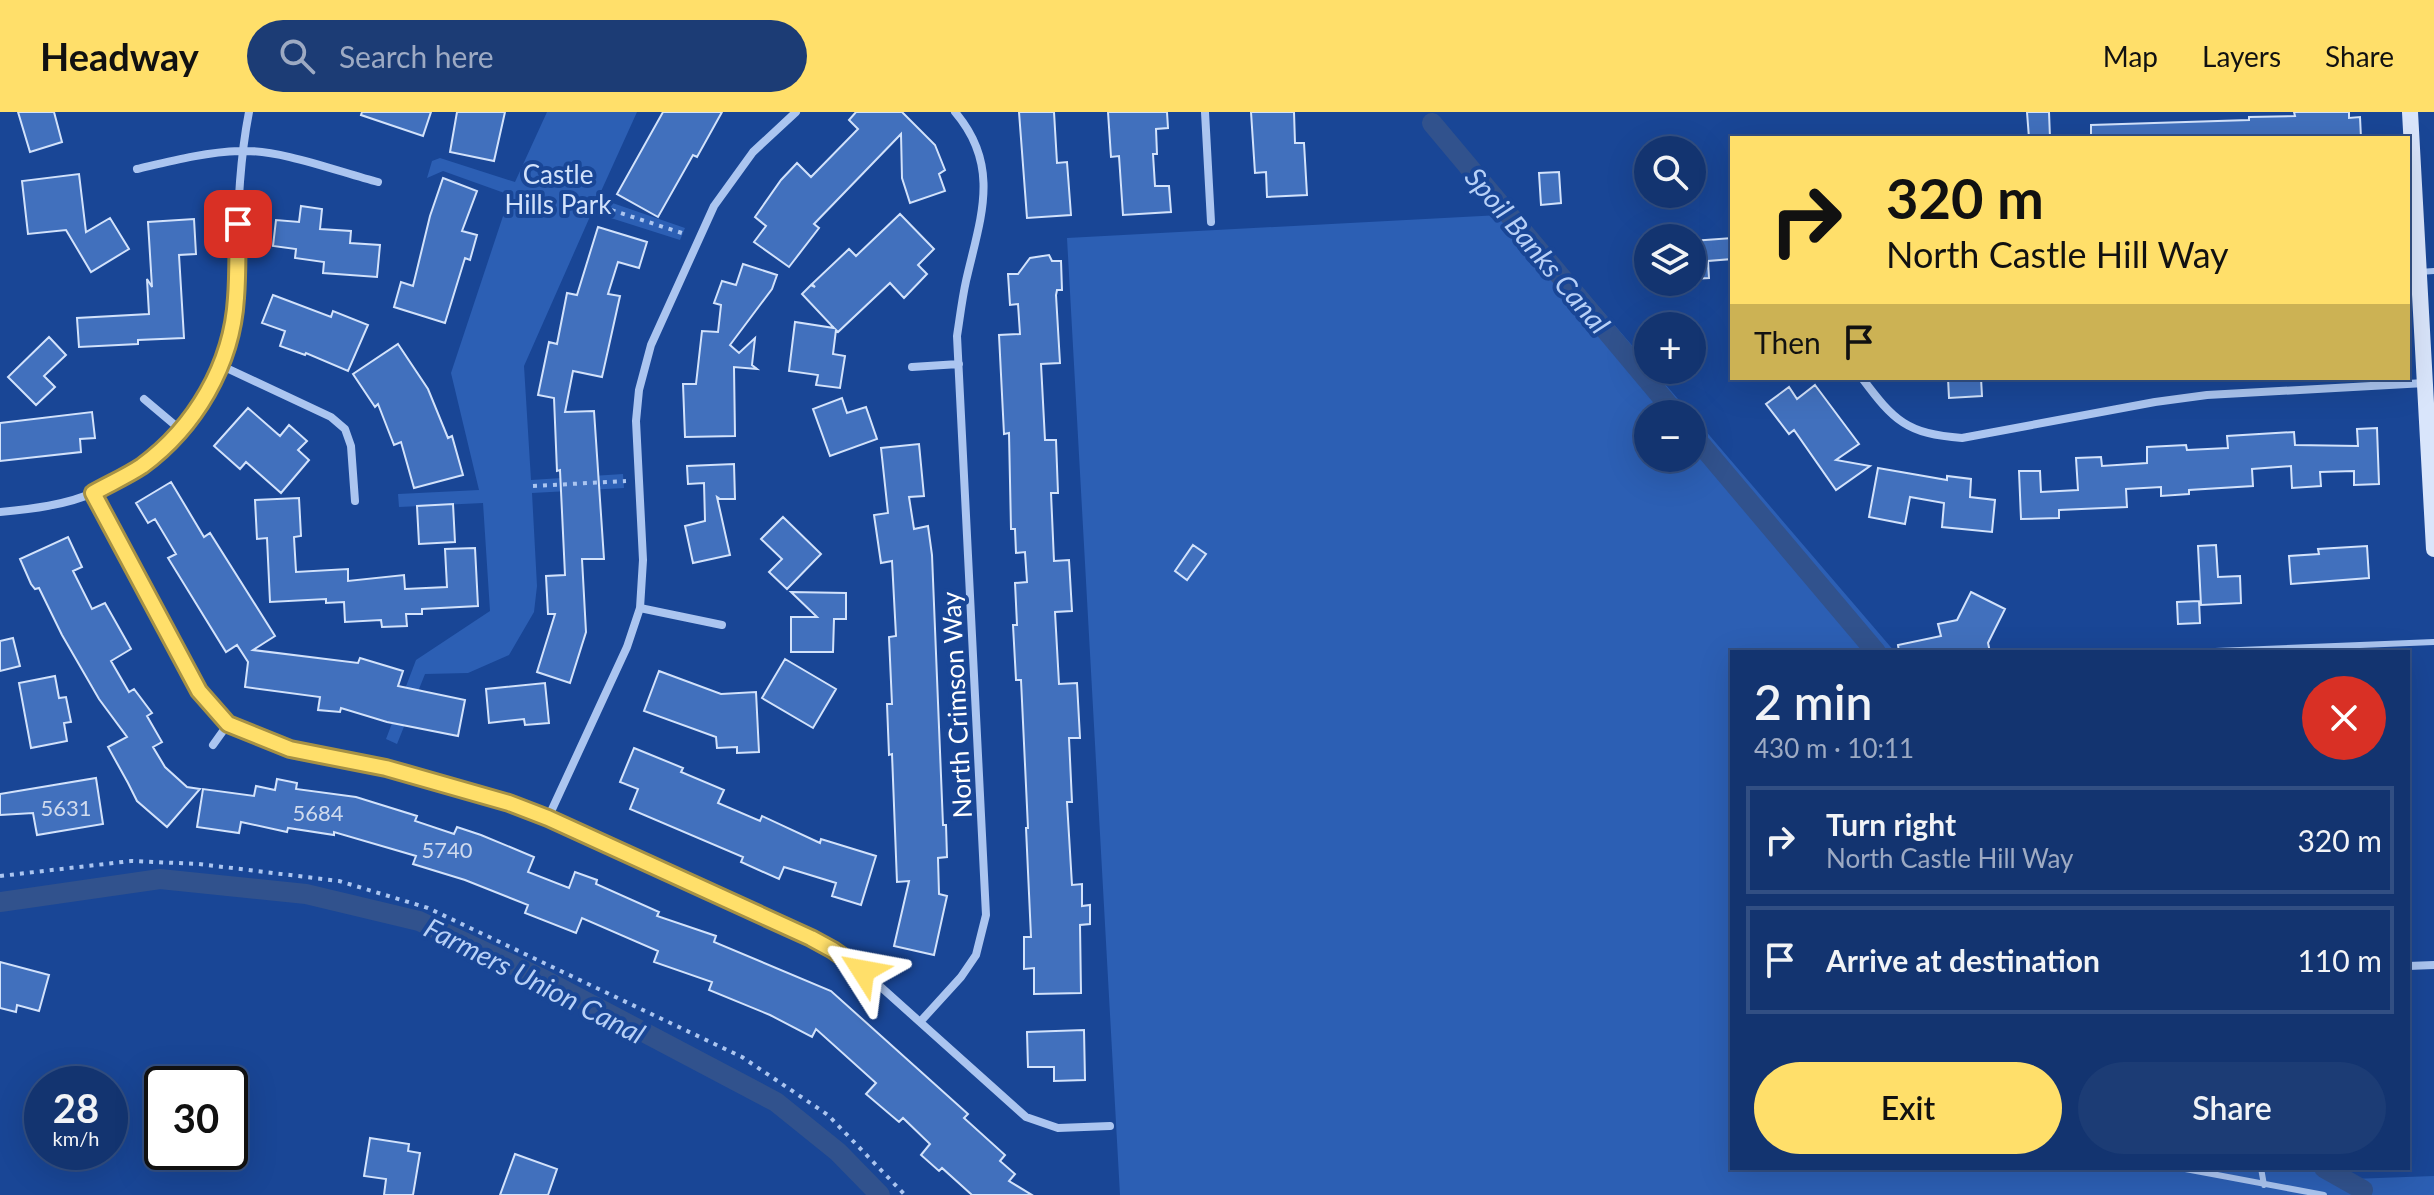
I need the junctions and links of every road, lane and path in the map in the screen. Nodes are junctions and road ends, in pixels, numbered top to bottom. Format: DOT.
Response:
graph roads {
  1 [pos="249,112"];
  2 [pos="796,112"];
  3 [pos="955,112"];
  4 [pos="1205,112"];
  5 [pos="2410,112"];
  6 [pos="243,151"];
  7 [pos="137,169"];
  8 [pos="378,182"];
  9 [pos="602,207"];
  10 [pos="1211,222"];
  11 [pos="685,234"];
  12 [pos="2426,272"];
  13 [pos="959,364"];
  14 [pos="220,365"];
  15 [pos="912,367"];
  16 [pos="1863,380"];
  17 [pos="2425,383"];
  18 [pos="144,399"];
  19 [pos="182,431"];
  20 [pos="626,481"];
  21 [pos="2432,484"];
  22 [pos="533,486"];
  23 [pos="93,493"];
  24 [pos="355,501"];
  25 [pos="0,512"];
  26 [pos="2434,549"];
  27 [pos="640,608"];
  28 [pos="722,625"];
  29 [pos="2434,642"];
  30 [pos="2240,650"];
  31 [pos="228,724"];
  32 [pos="213,745"];
  33 [pos="548,818"];
  34 [pos="0,876"];
  35 [pos="2434,965"];
  36 [pos="2410,966"];
  37 [pos="920,1022"];
  38 [pos="1110,1126"];
  39 [pos="2190,1170"];
  40 [pos="2261,1170"];
  41 [pos="2264,1185"];
  42 [pos="905,1195"];
  43 [pos="2324,1195"];
  1 -- 6 [label="street"];
  2 -- 27 [label="street"];
  3 -- 13 [label="street, North Crimson Way"];
  4 -- 10 [label="street"];
  5 -- 12 [label="street"];
  6 -- 7 [label="street"];
  6 -- 8 [label="street"];
  6 -- 14 [label="street"];
  9 -- 11 [label="path"];
  12 -- 17 [label="street"];
  13 -- 15 [label="street"];
  13 -- 37 [label="street, North Crimson Way"];
  14 -- 19 [label="street"];
  14 -- 24 [label="street"];
  16 -- 17 [label="street"];
  17 -- 21 [label="street"];
  18 -- 19 [label="street"];
  19 -- 23 [label="street"];
  20 -- 22 [label="path"];
  21 -- 26 [label="street"];
  23 -- 25 [label="street"];
  23 -- 31 [label="street"];
  27 -- 28 [label="street"];
  27 -- 33 [label="street"];
  29 -- 30 [label="lane"];
  31 -- 32 [label="street"];
  31 -- 33 [label="street"];
  33 -- 37 [label="street"];
  34 -- 42 [label="path"];
  35 -- 36 [label="street"];
  37 -- 38 [label="street"];
  39 -- 41 [label="lane"];
  40 -- 41 [label="lane"];
  41 -- 43 [label="lane"];
}
